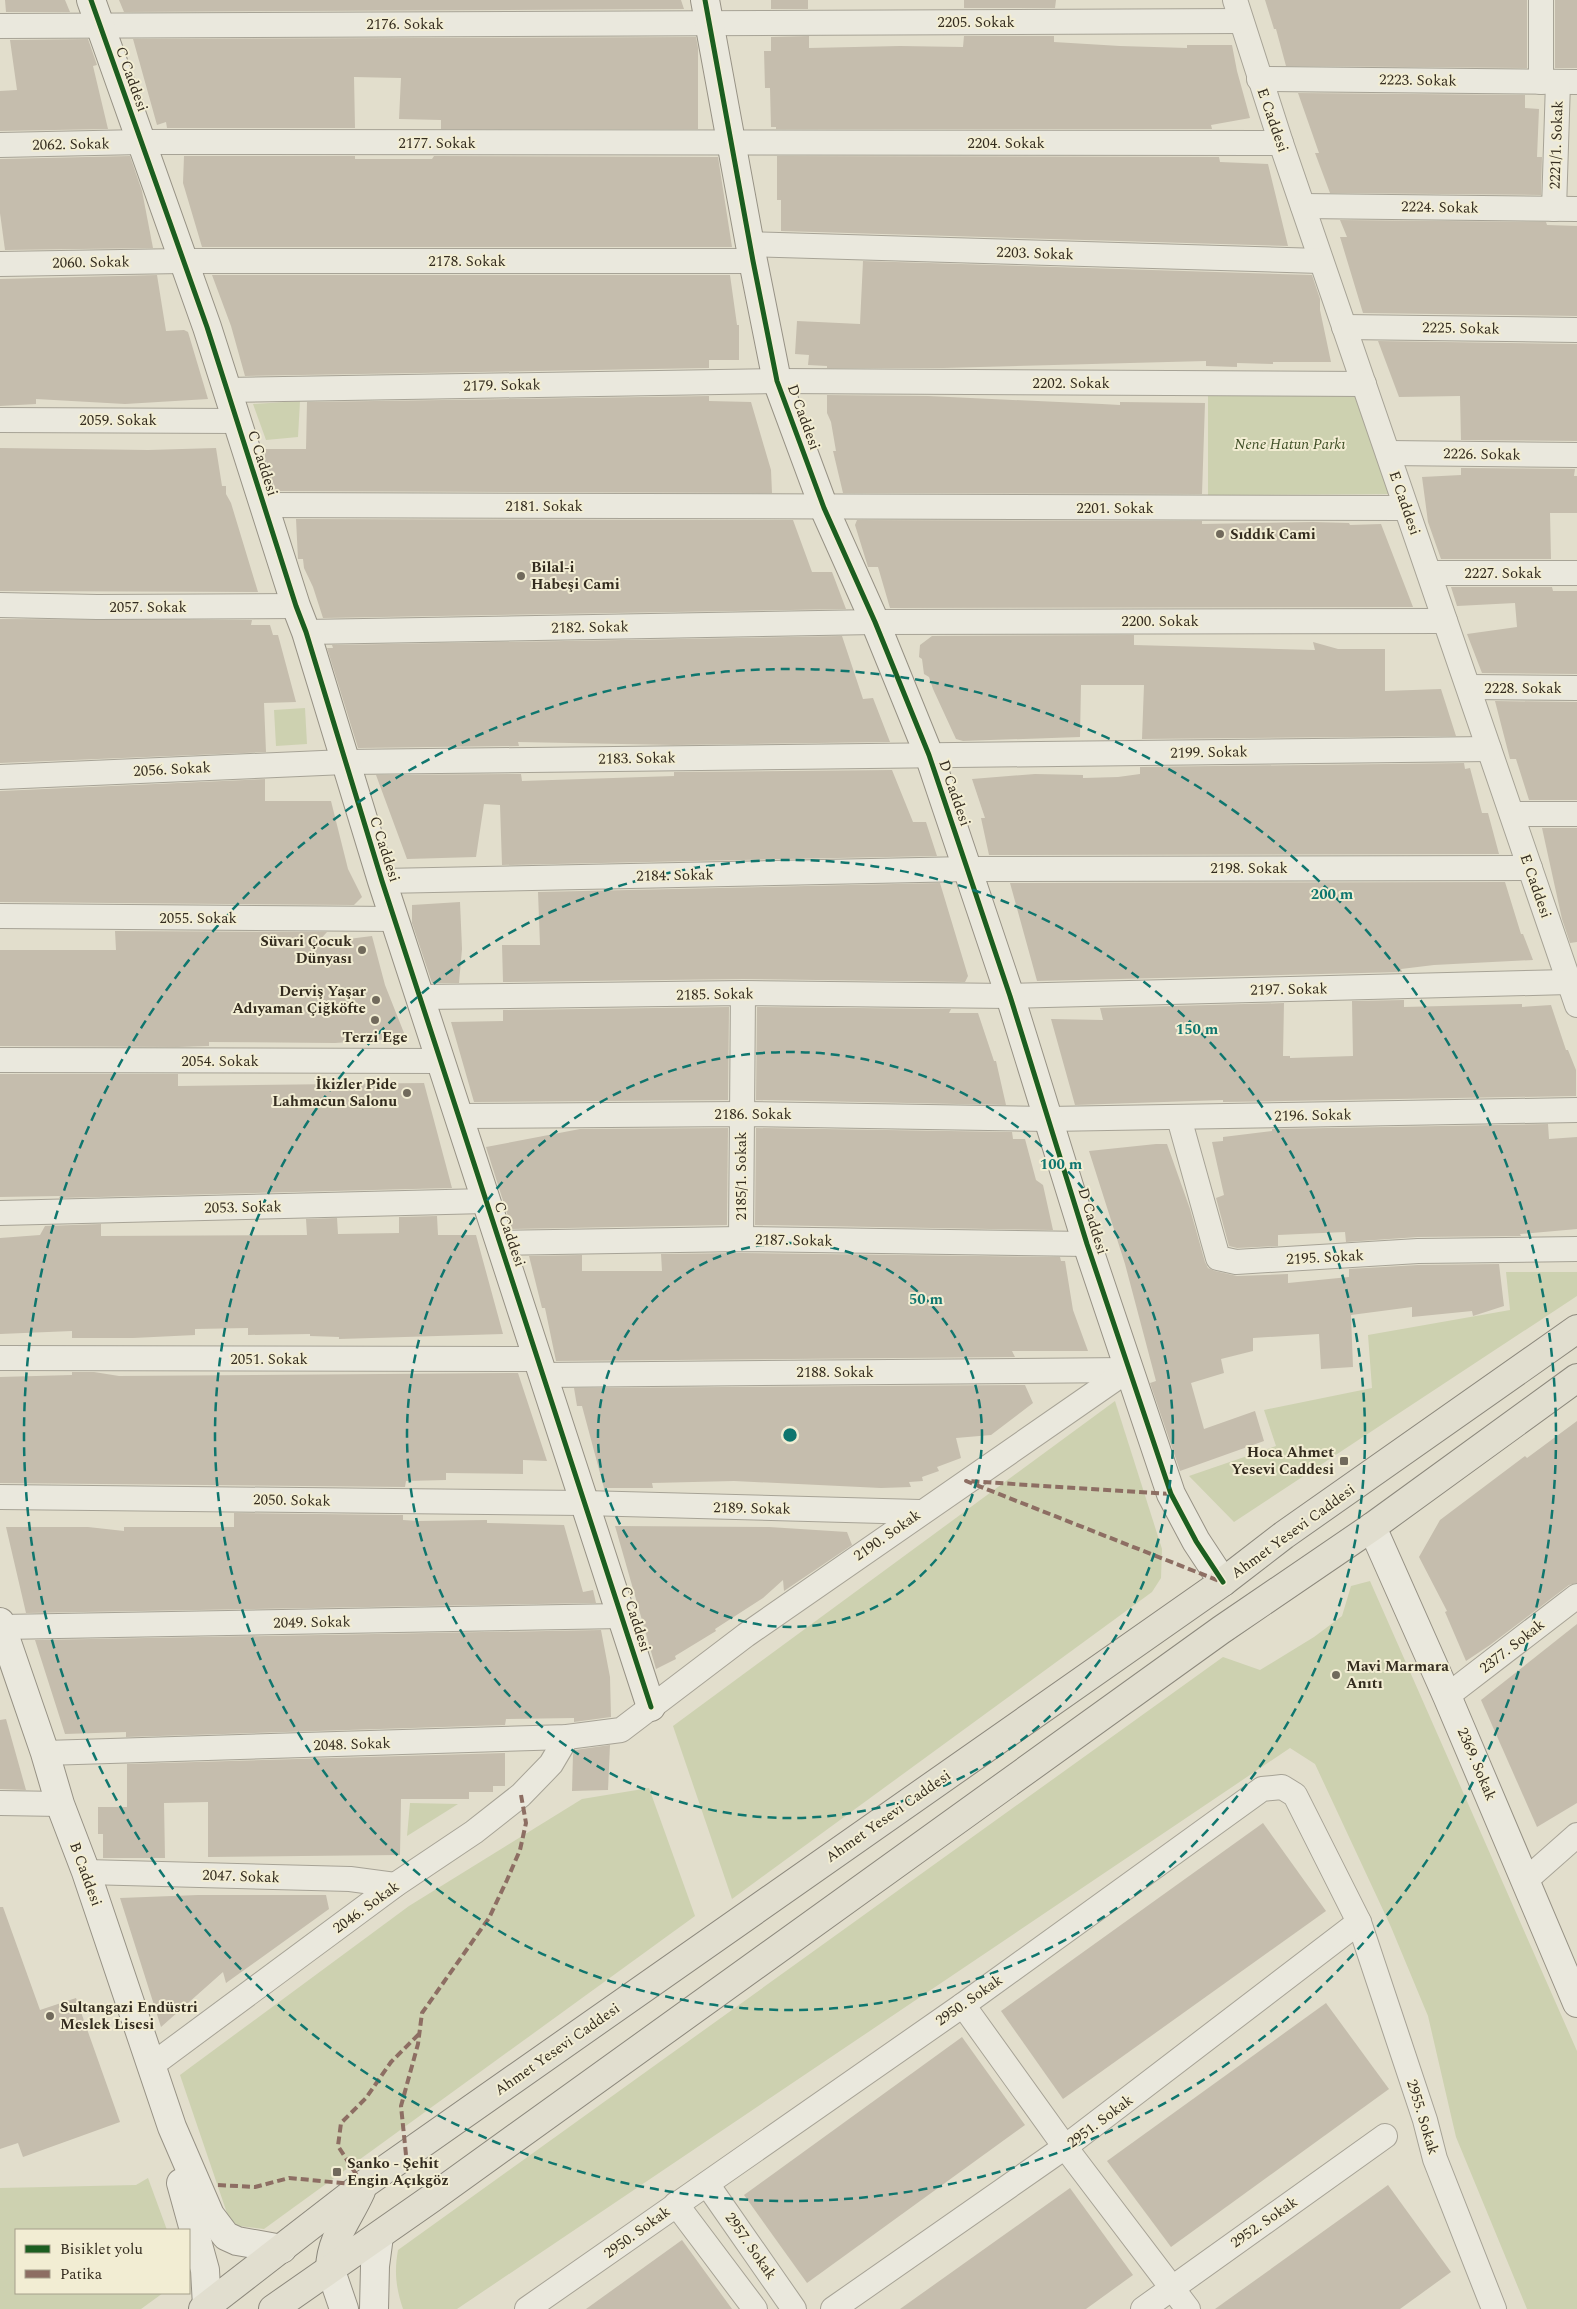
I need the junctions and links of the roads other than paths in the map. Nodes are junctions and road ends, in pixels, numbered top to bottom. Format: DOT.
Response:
graph roads {
  1 [pos="1541,0"];
  2 [pos="708,11"];
  3 [pos="1238,11"];
  4 [pos="95,12"];
  5 [pos="0,26"];
  6 [pos="1260,79"];
  7 [pos="1559,82"];
  8 [pos="141,142"];
  9 [pos="732,143"];
  10 [pos="1281,143"];
  11 [pos="0,145"];
  12 [pos="1303,206"];
  13 [pos="1554,209"];
  14 [pos="1577,209"];
  15 [pos="751,253"];
  16 [pos="182,261"];
  17 [pos="1321,261"];
  18 [pos="0,264"];
  19 [pos="1344,327"];
  20 [pos="1577,330"];
  21 [pos="777,381"];
  22 [pos="1364,384"];
  23 [pos="227,390"];
  24 [pos="0,420"];
  25 [pos="237,421"];
  26 [pos="1388,453"];
  27 [pos="1577,455"];
  28 [pos="264,504"];
  29 [pos="824,508"];
  30 [pos="1406,508"];
  31 [pos="1430,572"];
  32 [pos="1577,573"];
  33 [pos="0,605"];
  34 [pos="296,606"];
  35 [pos="1445,621"];
  36 [pos="875,622"];
  37 [pos="306,632"];
  38 [pos="1469,687"];
  39 [pos="1577,688"];
  40 [pos="1489,749"];
  41 [pos="929,755"];
  42 [pos="345,762"];
  43 [pos="0,777"];
  44 [pos="1512,814"];
  45 [pos="1577,814"];
  46 [pos="1530,868"];
  47 [pos="968,869"];
  48 [pos="382,881"];
  49 [pos="0,916"];
  50 [pos="395,919"];
  51 [pos="1566,941"];
  52 [pos="1569,982"];
  53 [pos="743,993"];
  54 [pos="1010,996"];
  55 [pos="420,997"];
  56 [pos="1577,1006"];
  57 [pos="0,1060"];
  58 [pos="440,1061"];
  59 [pos="1577,1110"];
  60 [pos="742,1114"];
  61 [pos="458,1116"];
  62 [pos="1179,1118"];
  63 [pos="1048,1119"];
  64 [pos="486,1201"];
  65 [pos="0,1213"];
  66 [pos="741,1239"];
  67 [pos="500,1243"];
  68 [pos="1087,1244"];
  69 [pos="1577,1249"];
  70 [pos="1577,1329"];
  71 [pos="0,1358"];
  72 [pos="540,1367"];
  73 [pos="1128,1370"];
  74 [pos="1577,1378"];
  75 [pos="0,1497"];
  76 [pos="584,1503"];
  77 [pos="920,1512"];
  78 [pos="1372,1527"];
  79 [pos="1222,1582"];
  80 [pos="1577,1596"];
  81 [pos="1245,1614"];
  82 [pos="622,1616"];
  83 [pos="1,1624"];
  84 [pos="9,1678"];
  85 [pos="1447,1696"];
  86 [pos="651,1707"];
  87 [pos="567,1737"];
  88 [pos="45,1753"];
  89 [pos="0,1803"];
  90 [pos="60,1804"];
  91 [pos="944,1830"];
  92 [pos="1577,1834"];
  93 [pos="86,1872"];
  94 [pos="1526,1880"];
  95 [pos="395,1885"];
  96 [pos="1359,1922"];
  97 [pos="1577,2004"];
  98 [pos="963,2005"];
  99 [pos="152,2065"];
  100 [pos="172,2127"];
  101 [pos="1385,2136"];
  102 [pos="1065,2147"];
  103 [pos="707,2184"];
  104 [pos="364,2185"];
  105 [pos="676,2204"];
  106 [pos="379,2236"];
  107 [pos="282,2249"];
  108 [pos="330,2268"];
  109 [pos="1172,2287"];
  110 [pos="205,2308"];
  111 [pos="273,2309"];
  112 [pos="344,2309"];
  113 [pos="374,2309"];
  114 [pos="527,2309"];
  115 [pos="755,2309"];
  116 [pos="794,2309"];
  117 [pos="833,2309"];
  118 [pos="1143,2309"];
  119 [pos="1188,2309"];
  120 [pos="1494,2309"];
  1 -- 7 [label="street, 2221/1. Sokak"];
  2 -- 3 [label="street, 2205. Sokak"];
  2 -- 4 [label="street, 2176. Sokak"];
  2 -- 9 [label="street, D Caddesi"];
  3 -- 6 [label="street, E Caddesi"];
  4 -- 5 [label="street, 2176. Sokak"];
  4 -- 8 [label="street, C Caddesi"];
  6 -- 7 [label="street, 2223. Sokak"];
  6 -- 10 [label="street, E Caddesi"];
  7 -- 13 [label="street, 2221/1. Sokak"];
  8 -- 9 [label="street, 2177. Sokak"];
  8 -- 11 [label="street, 2062. Sokak"];
  8 -- 16 [label="street, C Caddesi"];
  9 -- 10 [label="street, 2204. Sokak"];
  9 -- 15 [label="street, D Caddesi"];
  10 -- 12 [label="street, E Caddesi"];
  12 -- 13 [label="street, 2224. Sokak"];
  12 -- 17 [label="street, E Caddesi"];
  13 -- 14 [label="street, 2224. Sokak"];
  15 -- 16 [label="street, 2178. Sokak"];
  15 -- 17 [label="street, 2203. Sokak"];
  15 -- 21 [label="street, D Caddesi"];
  16 -- 18 [label="street, 2060. Sokak"];
  16 -- 23 [label="street, C Caddesi"];
  17 -- 19 [label="street, E Caddesi"];
  19 -- 20 [label="street, 2225. Sokak"];
  19 -- 22 [label="street, E Caddesi"];
  21 -- 22 [label="street, 2202. Sokak"];
  21 -- 23 [label="street, 2179. Sokak"];
  21 -- 29 [label="street, D Caddesi"];
  22 -- 26 [label="street, E Caddesi"];
  23 -- 25 [label="street, C Caddesi"];
  24 -- 25 [label="street, 2059. Sokak"];
  25 -- 28 [label="street, C Caddesi"];
  26 -- 27 [label="street, 2226. Sokak"];
  26 -- 30 [label="street, E Caddesi"];
  28 -- 29 [label="street, 2181. Sokak"];
  28 -- 34 [label="street, C Caddesi"];
  29 -- 30 [label="street, 2201. Sokak"];
  29 -- 36 [label="street, D Caddesi"];
  30 -- 31 [label="street, E Caddesi"];
  31 -- 32 [label="street, 2227. Sokak"];
  31 -- 35 [label="street, E Caddesi"];
  33 -- 34 [label="street, 2057. Sokak"];
  34 -- 37 [label="street, C Caddesi"];
  35 -- 36 [label="street, 2200. Sokak"];
  35 -- 38 [label="street, E Caddesi"];
  36 -- 37 [label="street, 2182. Sokak"];
  36 -- 41 [label="street, D Caddesi"];
  37 -- 42 [label="street, C Caddesi"];
  38 -- 39 [label="street, 2228. Sokak"];
  38 -- 40 [label="street, E Caddesi"];
  40 -- 41 [label="street, 2199. Sokak"];
  40 -- 44 [label="street, E Caddesi"];
  41 -- 42 [label="street, 2183. Sokak"];
  41 -- 47 [label="street, D Caddesi"];
  42 -- 43 [label="street, 2056. Sokak"];
  42 -- 48 [label="street, C Caddesi"];
  44 -- 45 [label="street"];
  44 -- 46 [label="street, E Caddesi"];
  46 -- 47 [label="street, 2198. Sokak"];
  46 -- 51 [label="street, E Caddesi"];
  47 -- 48 [label="street, 2184. Sokak"];
  47 -- 54 [label="street, D Caddesi"];
  48 -- 50 [label="street, C Caddesi"];
  49 -- 50 [label="street, 2055. Sokak"];
  50 -- 55 [label="street, C Caddesi"];
  51 -- 52 [label="street, E Caddesi"];
  52 -- 54 [label="street, 2197. Sokak"];
  52 -- 56 [label="street, E Caddesi"];
  53 -- 54 [label="street, 2185. Sokak"];
  53 -- 55 [label="street, 2185. Sokak"];
  53 -- 60 [label="street, 2185/1. Sokak"];
  54 -- 63 [label="street, D Caddesi"];
  55 -- 58 [label="street, C Caddesi"];
  57 -- 58 [label="street, 2054. Sokak"];
  58 -- 61 [label="street, C Caddesi"];
  59 -- 62 [label="street, 2196. Sokak"];
  60 -- 61 [label="street, 2186. Sokak"];
  60 -- 63 [label="street, 2186. Sokak"];
  60 -- 66 [label="street, 2185/1. Sokak"];
  61 -- 64 [label="street, C Caddesi"];
  62 -- 63 [label="street, 2196. Sokak"];
  62 -- 69 [label="street, 2195. Sokak"];
  63 -- 68 [label="street, D Caddesi"];
  64 -- 65 [label="street, 2053. Sokak"];
  64 -- 67 [label="street, C Caddesi"];
  66 -- 67 [label="street, 2187. Sokak"];
  66 -- 68 [label="street, 2187. Sokak"];
  67 -- 72 [label="street, C Caddesi"];
  68 -- 73 [label="street, D Caddesi"];
  70 -- 79 [label="main road, Ahmet Yesevi Caddesi"];
  71 -- 72 [label="street, 2051. Sokak"];
  72 -- 73 [label="street, 2188. Sokak"];
  72 -- 76 [label="street, C Caddesi"];
  73 -- 77 [label="street, 2190. Sokak"];
  73 -- 79 [label="street, D Caddesi"];
  74 -- 78 [label="main road"];
  75 -- 76 [label="street, 2050. Sokak"];
  76 -- 77 [label="street, 2189. Sokak"];
  76 -- 82 [label="street, C Caddesi"];
  77 -- 86 [label="street, 2190. Sokak"];
  78 -- 81 [label="main road"];
  78 -- 85 [label="street, 2369. Sokak"];
  79 -- 81 [label="main road"];
  79 -- 91 [label="main road"];
  79 -- 104 [label="main road, Ahmet Yesevi Caddesi"];
  80 -- 85 [label="street, 2377. Sokak"];
  81 -- 91 [label="main road"];
  82 -- 83 [label="street, 2049. Sokak"];
  82 -- 86 [label="street, C Caddesi"];
  83 -- 84 [label="street, B Caddesi"];
  84 -- 88 [label="street, B Caddesi"];
  85 -- 94 [label="street, 2369. Sokak"];
  86 -- 87 [label="street, 2048. Sokak"];
  87 -- 88 [label="street, 2048. Sokak"];
  87 -- 95 [label="street, 2046. Sokak"];
  88 -- 90 [label="street, B Caddesi"];
  89 -- 90 [label="street"];
  90 -- 93 [label="street, B Caddesi"];
  91 -- 106 [label="main road"];
  92 -- 94 [label="street"];
  93 -- 95 [label="street, 2047. Sokak"];
  93 -- 99 [label="street, B Caddesi"];
  94 -- 97 [label="street, 2369. Sokak"];
  95 -- 99 [label="street, 2046. Sokak"];
  96 -- 98 [label="street, 2950. Sokak"];
  96 -- 102 [label="street, 2951. Sokak"];
  96 -- 120 [label="street, 2955. Sokak"];
  98 -- 102 [label="street"];
  98 -- 103 [label="street, 2950. Sokak"];
  99 -- 100 [label="street, B Caddesi"];
  100 -- 107 [label="street, B Caddesi"];
  100 -- 110 [label="street, B Caddesi"];
  101 -- 109 [label="street, 2952. Sokak"];
  102 -- 109 [label="street"];
  102 -- 117 [label="street, 2951. Sokak"];
  103 -- 105 [label="street, 2950. Sokak"];
  103 -- 116 [label="street, 2957. Sokak"];
  104 -- 107 [label="main road, Ahmet Yesevi Caddesi"];
  104 -- 108 [label="main road"];
  105 -- 114 [label="street, 2950. Sokak"];
  105 -- 115 [label="street"];
  106 -- 108 [label="main road"];
  106 -- 113 [label="street"];
  107 -- 110 [label="main road, Ahmet Yesevi Caddesi"];
  108 -- 111 [label="main road"];
  108 -- 112 [label="street"];
  109 -- 118 [label="street, 2952. Sokak"];
  109 -- 119 [label="street"];
}
